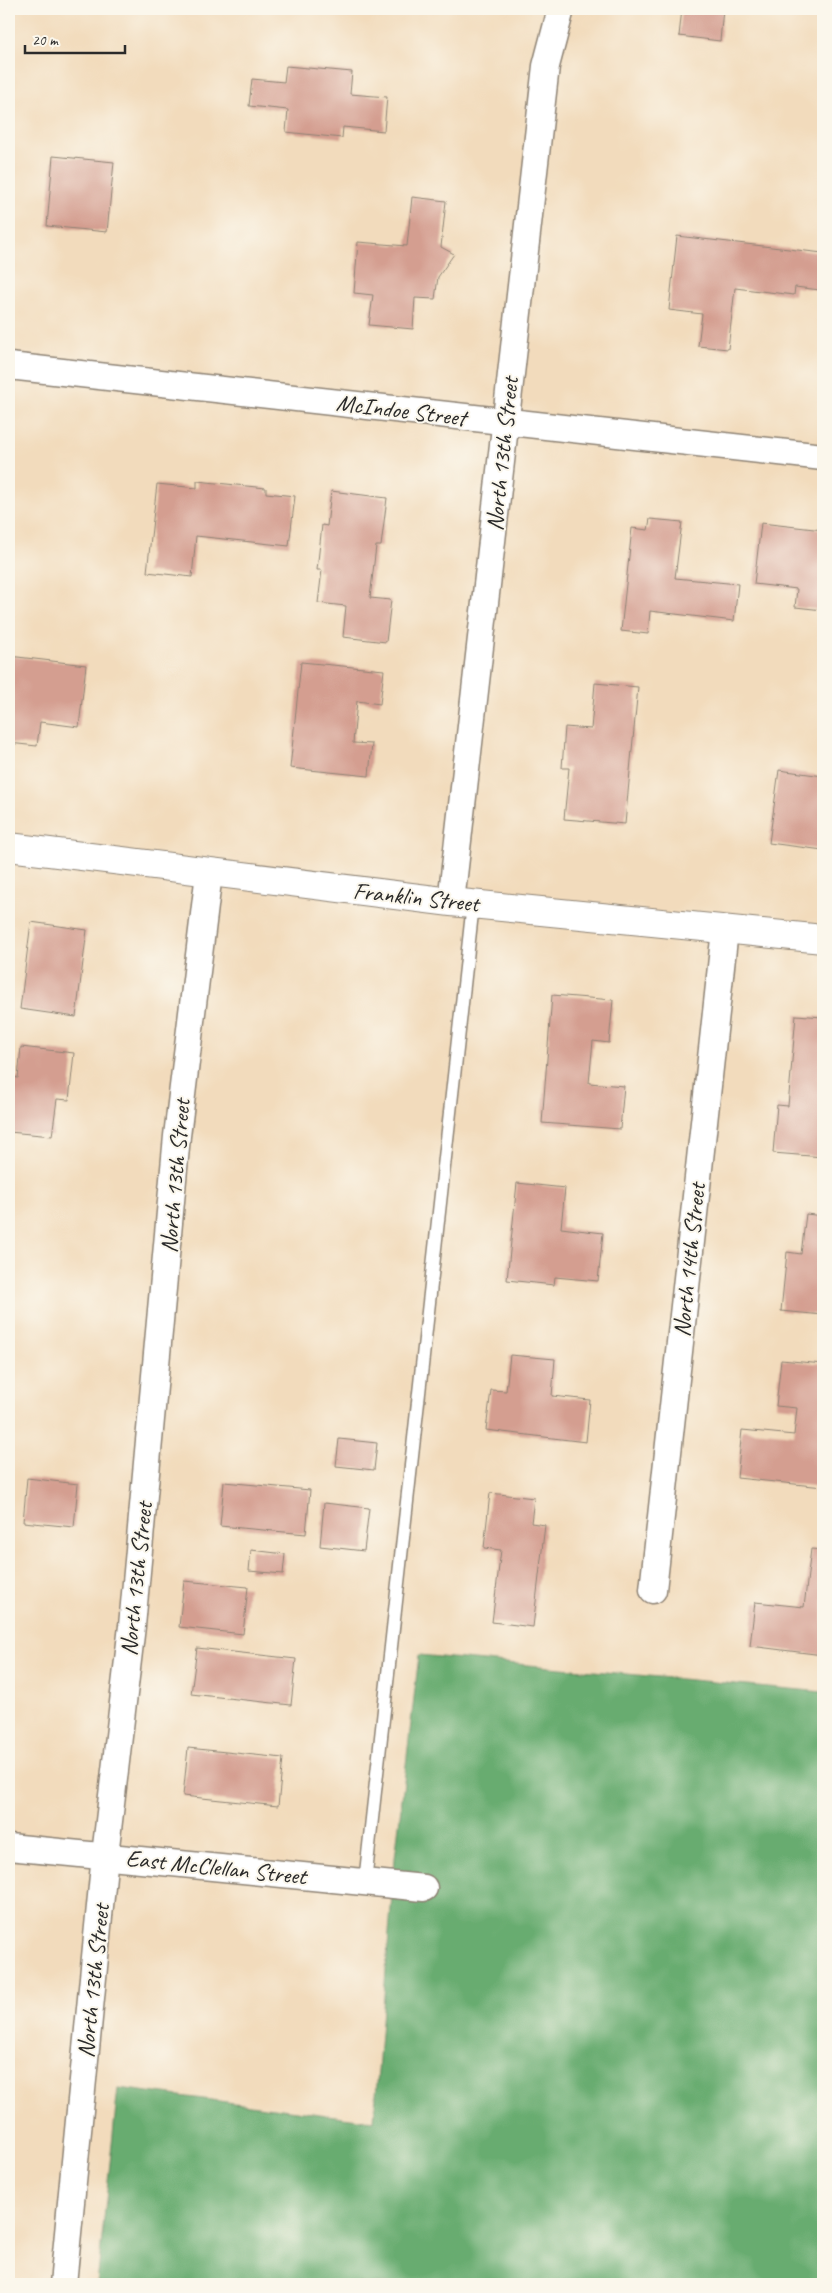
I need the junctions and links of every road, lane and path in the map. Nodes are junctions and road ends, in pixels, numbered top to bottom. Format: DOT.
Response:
graph roads {
  1 [pos="561,9"];
  2 [pos="9,366"];
  3 [pos="505,422"];
  4 [pos="823,457"];
  5 [pos="9,847"];
  6 [pos="209,873"];
  7 [pos="462,903"];
  8 [pos="725,930"];
  9 [pos="823,939"];
  10 [pos="653,1590"];
  11 [pos="9,1847"];
  12 [pos="105,1855"];
  13 [pos="365,1882"];
  14 [pos="424,1888"];
  15 [pos="63,2284"];
  1 -- 3 [label="street, North 13th Street"];
  2 -- 3 [label="street, McIndoe Street"];
  3 -- 4 [label="street, McIndoe Street"];
  3 -- 7 [label="street, North 13th Street"];
  5 -- 6 [label="street, Franklin Street"];
  6 -- 7 [label="street, Franklin Street"];
  6 -- 12 [label="street, North 13th Street"];
  7 -- 8 [label="street, Franklin Street"];
  7 -- 13 [label="lane"];
  8 -- 9 [label="street, Franklin Street"];
  8 -- 10 [label="street, North 14th Street"];
  11 -- 12 [label="street, East McClellan Street"];
  12 -- 13 [label="street, East McClellan Street"];
  12 -- 15 [label="street, North 13th Street"];
  13 -- 14 [label="street, East McClellan Street"];
}
